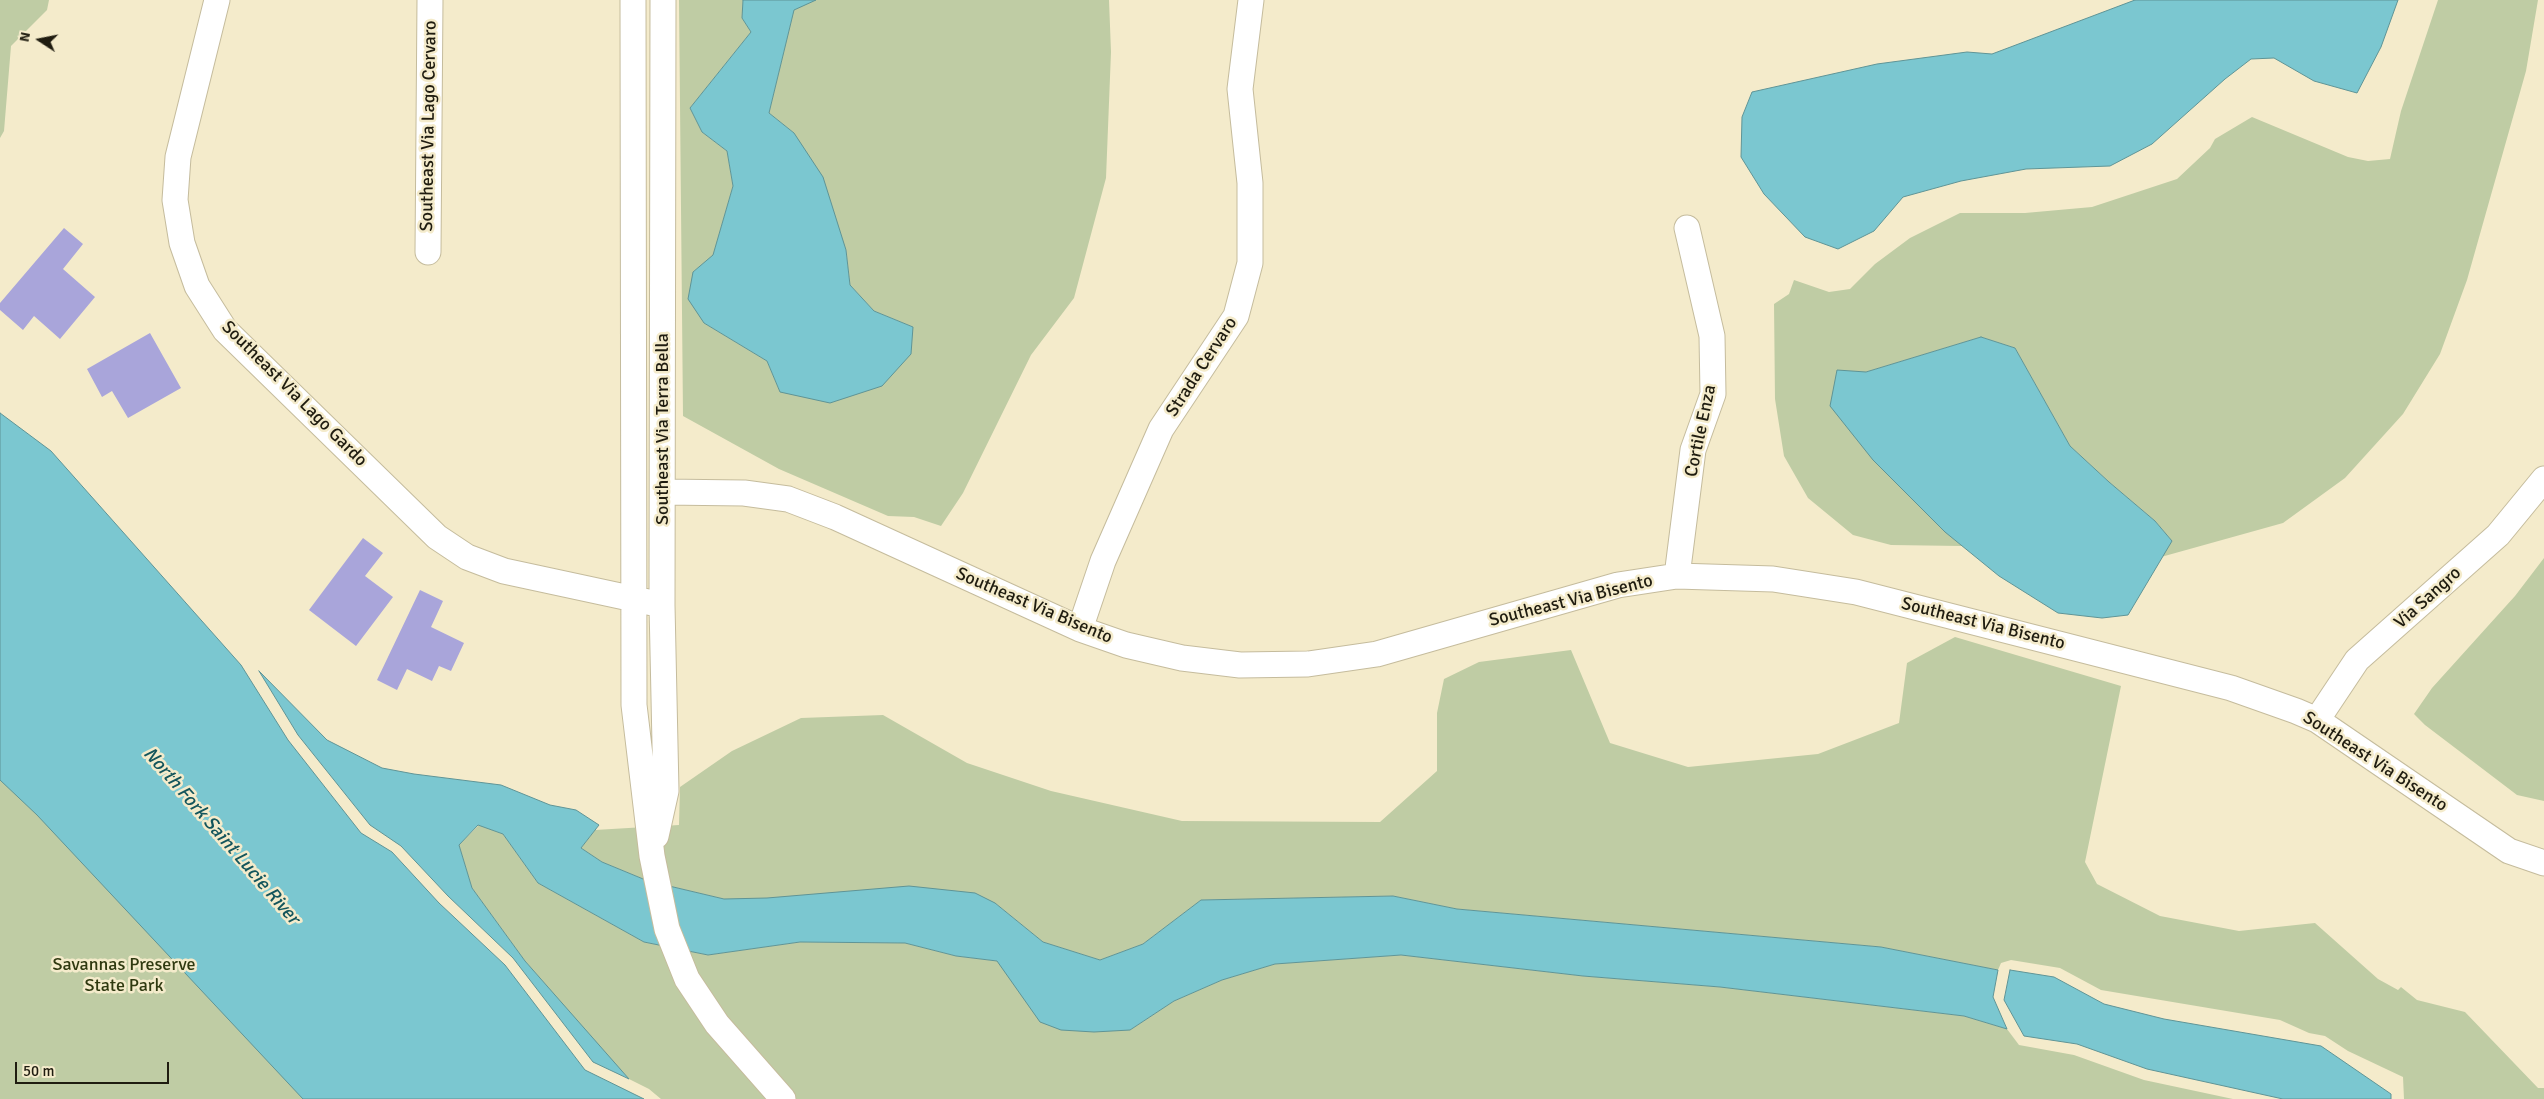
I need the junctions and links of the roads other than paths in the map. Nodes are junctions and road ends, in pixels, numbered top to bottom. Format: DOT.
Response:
graph roads {
  1 [pos="218,0"];
  2 [pos="430,0"];
  3 [pos="633,0"];
  4 [pos="663,0"];
  5 [pos="1251,0"];
  6 [pos="1687,228"];
  7 [pos="428,252"];
  8 [pos="2544,480"];
  9 [pos="664,492"];
  10 [pos="1677,576"];
  11 [pos="632,600"];
  12 [pos="662,605"];
  13 [pos="1080,628"];
  14 [pos="2317,720"];
  15 [pos="652,856"];
  16 [pos="2544,864"];
  17 [pos="783,1099"];
  1 -- 11 [label="street, Southeast Via Lago Gardo"];
  2 -- 7 [label="street, Southeast Via Lago Cervaro"];
  3 -- 11 [label="street, Southeast Via Terra Bella"];
  4 -- 9 [label="street, Southeast Via Terra Bella"];
  5 -- 13 [label="street, Strada Cervaro"];
  6 -- 10 [label="street, Cortile Enza"];
  8 -- 14 [label="street, Via Sangro"];
  9 -- 12 [label="street, Southeast Via Terra Bella"];
  9 -- 13 [label="street, Southeast Via Bisento"];
  10 -- 13 [label="street, Southeast Via Bisento"];
  10 -- 14 [label="street, Southeast Via Bisento"];
  11 -- 12 [label="street, Southeast Via Lago Gardo"];
  11 -- 15 [label="street, Southeast Via Terra Bella"];
  12 -- 15 [label="street, Southeast Via Terra Bella"];
  14 -- 16 [label="street, Southeast Via Bisento"];
  15 -- 17 [label="street, Southeast Via Terra Bella"];
}
